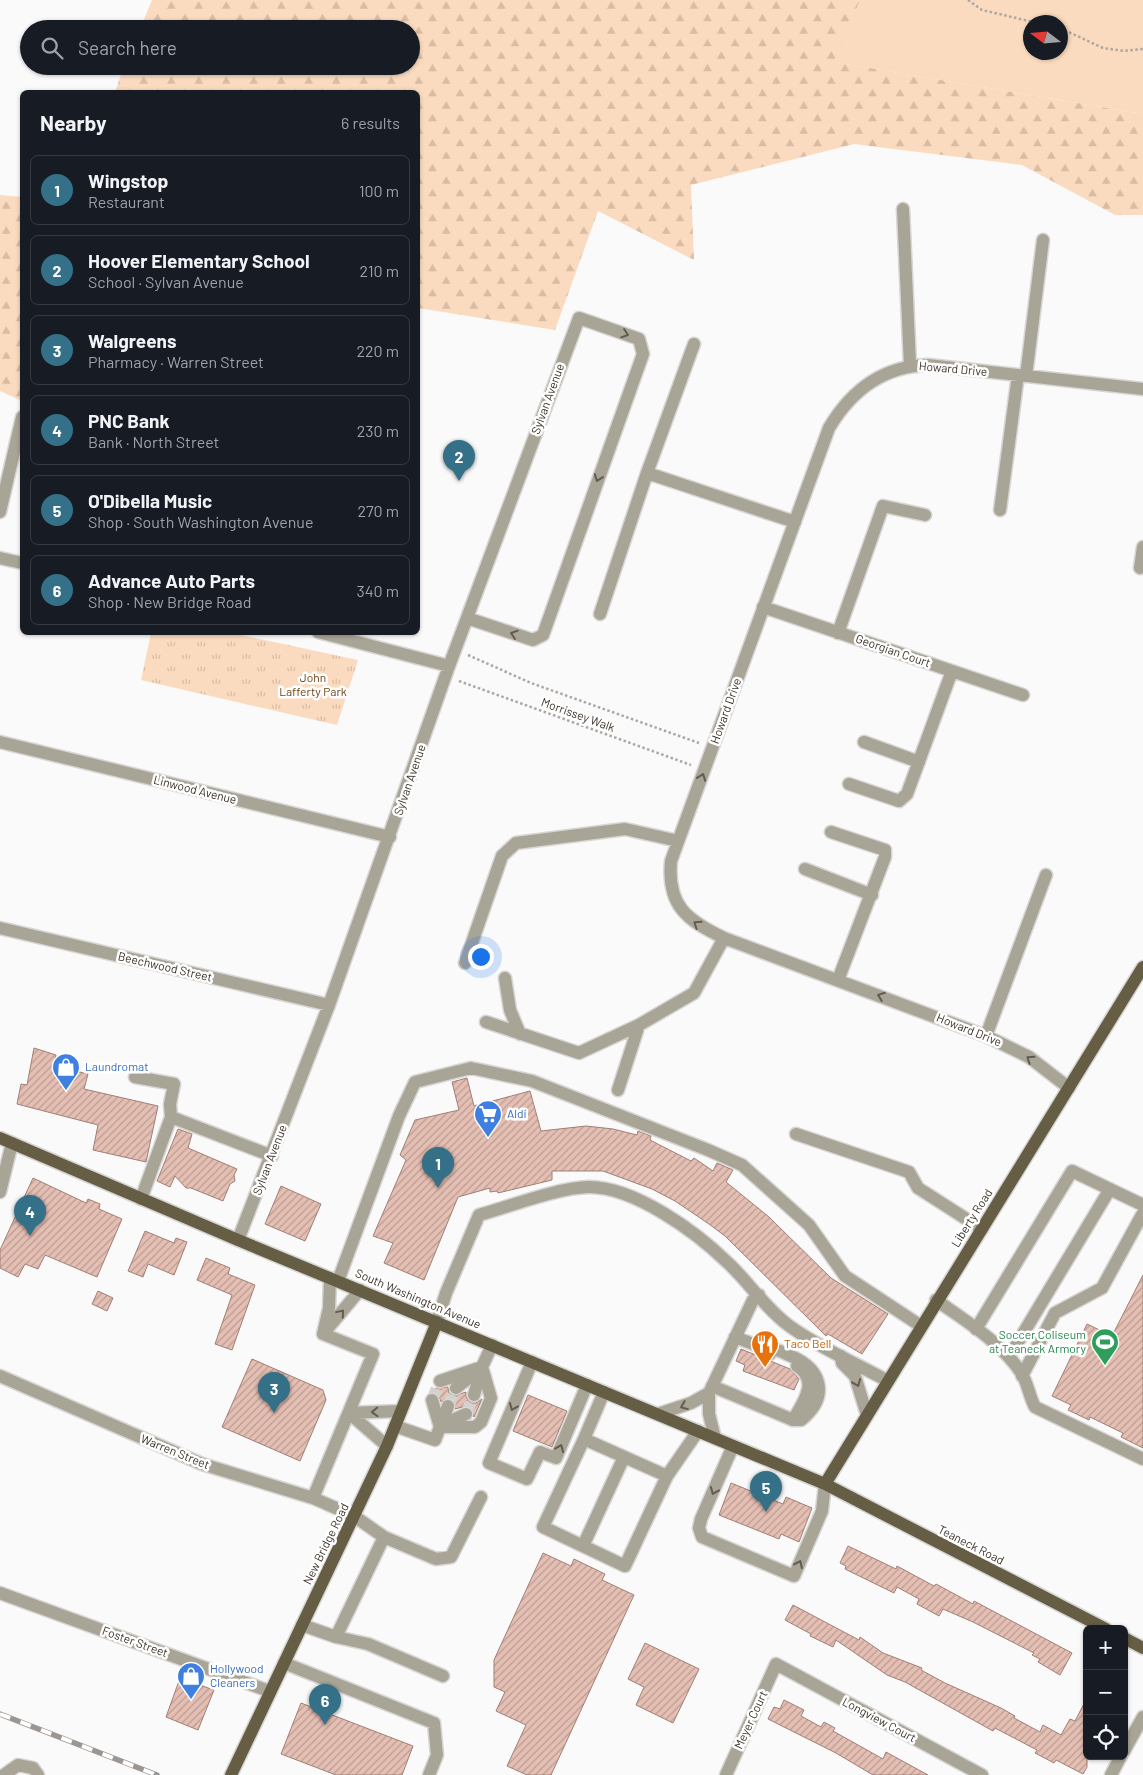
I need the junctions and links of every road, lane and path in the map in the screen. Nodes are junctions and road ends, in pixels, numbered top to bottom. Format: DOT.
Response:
graph roads {
  1 [pos="968,0"];
  2 [pos="1023,20"];
  3 [pos="1068,32"];
  4 [pos="1143,49"];
  5 [pos="903,209"];
  6 [pos="1043,240"];
  7 [pos="694,344"];
  8 [pos="910,365"];
  9 [pos="1022,375"];
  10 [pos="1143,389"];
  11 [pos="20,426"];
  12 [pos="647,473"];
  13 [pos="1000,510"];
  14 [pos="0,512"];
  15 [pos="926,515"];
  16 [pos="795,522"];
  17 [pos="1143,546"];
  18 [pos="0,558"];
  19 [pos="20,563"];
  20 [pos="1140,568"];
  21 [pos="763,607"];
  22 [pos="600,614"];
  23 [pos="467,618"];
  24 [pos="838,633"];
  25 [pos="328,635"];
  26 [pos="455,649"];
  27 [pos="447,671"];
  28 [pos="952,671"];
  29 [pos="1023,695"];
  30 [pos="0,742"];
  31 [pos="864,742"];
  32 [pos="712,748"];
  33 [pos="919,762"];
  34 [pos="704,769"];
  35 [pos="849,784"];
  36 [pos="831,832"];
  37 [pos="390,837"];
  38 [pos="678,841"];
  39 [pos="805,869"];
  40 [pos="1046,875"];
  41 [pos="872,895"];
  42 [pos="0,928"];
  43 [pos="724,938"];
  44 [pos="465,962"];
  45 [pos="1143,967"];
  46 [pos="506,978"];
  47 [pos="838,980"];
  48 [pos="329,1006"];
  49 [pos="486,1022"];
  50 [pos="639,1024"];
  51 [pos="520,1034"];
  52 [pos="986,1036"];
  53 [pos="134,1077"];
  54 [pos="1069,1088"];
  55 [pos="618,1090"];
  56 [pos="171,1117"];
  57 [pos="796,1134"];
  58 [pos="0,1138"];
  59 [pos="12,1143"];
  60 [pos="272,1156"];
  61 [pos="1110,1189"];
  62 [pos="0,1192"];
  63 [pos="141,1199"];
  64 [pos="1143,1205"];
  65 [pos="1143,1213"];
  66 [pos="982,1229"];
  67 [pos="238,1240"];
  68 [pos="334,1279"];
  69 [pos="360,1290"];
  70 [pos="759,1294"];
  71 [pos="936,1300"];
  72 [pos="437,1322"];
  73 [pos="921,1326"];
  74 [pos="976,1329"];
  75 [pos="323,1334"];
  76 [pos="735,1337"];
  77 [pos="492,1345"];
  78 [pos="841,1356"];
  79 [pos="1009,1357"];
  80 [pos="532,1362"];
  81 [pos="482,1367"];
  82 [pos="0,1376"];
  83 [pos="1022,1376"];
  84 [pos="888,1380"];
  85 [pos="440,1381"];
  86 [pos="587,1385"];
  87 [pos="456,1388"];
  88 [pos="710,1389"];
  89 [pos="604,1392"];
  90 [pos="474,1395"];
  91 [pos="432,1400"];
  92 [pos="448,1406"];
  93 [pos="401,1411"];
  94 [pos="349,1413"];
  95 [pos="466,1414"];
  96 [pos="658,1414"];
  97 [pos="867,1415"];
  98 [pos="395,1426"];
  99 [pos="440,1427"];
  100 [pos="698,1431"];
  101 [pos="715,1438"];
  102 [pos="584,1439"];
  103 [pos="387,1446"];
  104 [pos="733,1446"];
  105 [pos="624,1457"];
  106 [pos="1143,1459"];
  107 [pos="667,1476"];
  108 [pos="825,1484"];
  109 [pos="480,1497"];
  110 [pos="313,1498"];
  111 [pos="354,1516"];
  112 [pos="384,1536"];
  113 [pos="583,1546"];
  114 [pos="0,1592"];
  115 [pos="302,1625"];
  116 [pos="1098,1625"];
  117 [pos="336,1637"];
  118 [pos="1128,1640"];
  119 [pos="1143,1648"];
  120 [pos="284,1663"];
  121 [pos="776,1664"];
  122 [pos="443,1676"];
  123 [pos="269,1691"];
  124 [pos="1143,1717"];
  125 [pos="1128,1744"];
  126 [pos="1119,1760"];
  127 [pos="35,1771"];
  128 [pos="4,1775"];
  129 [pos="231,1775"];
  130 [pos="429,1775"];
  131 [pos="726,1775"];
  132 [pos="982,1775"];
  133 [pos="1111,1775"];
  1 -- 2 [label="path"];
  3 -- 4 [label="path"];
  5 -- 8 [label="street"];
  6 -- 9 [label="street"];
  7 -- 12 [label="street"];
  8 -- 9 [label="street, Howard Drive"];
  8 -- 16 [label="street, Howard Drive"];
  9 -- 10 [label="street, Howard Drive"];
  9 -- 13 [label="street"];
  11 -- 14 [label="street"];
  12 -- 16 [label="street"];
  12 -- 22 [label="street"];
  15 -- 24 [label="street"];
  16 -- 21 [label="street, Howard Drive"];
  17 -- 20 [label="street"];
  18 -- 19 [label="street"];
  21 -- 24 [label="street, Georgian Court"];
  21 -- 32 [label="street, Howard Drive"];
  23 -- 23 [label="street, Sylvan Avenue, one-way"];
  23 -- 26 [label="street, Sylvan Avenue"];
  24 -- 28 [label="street, Georgian Court"];
  25 -- 27 [label="street"];
  26 -- 27 [label="street, Sylvan Avenue"];
  26 -- 32 [label="path"];
  27 -- 34 [label="path, Morrissey Walk"];
  27 -- 37 [label="street, Sylvan Avenue"];
  28 -- 29 [label="street, Georgian Court"];
  28 -- 33 [label="street"];
  30 -- 37 [label="street, Linwood Avenue"];
  31 -- 33 [label="street"];
  32 -- 34 [label="street, Howard Drive"];
  33 -- 35 [label="street"];
  38 -- 34 [label="street, Howard Drive, one-way"];
  36 -- 41 [label="street"];
  37 -- 48 [label="street, Sylvan Avenue"];
  43 -- 38 [label="street, Howard Drive, one-way"];
  38 -- 44 [label="street"];
  39 -- 41 [label="street"];
  40 -- 52 [label="street"];
  41 -- 47 [label="street"];
  42 -- 48 [label="street, Beechwood Street"];
  43 -- 47 [label="street, Howard Drive"];
  43 -- 50 [label="street"];
  45 -- 54 [label="main road, Liberty Road"];
  46 -- 51 [label="street"];
  52 -- 47 [label="street, Howard Drive, one-way"];
  48 -- 60 [label="street, Sylvan Avenue"];
  49 -- 51 [label="street"];
  50 -- 51 [label="street"];
  50 -- 55 [label="street"];
  54 -- 52 [label="street, Howard Drive, one-way"];
  53 -- 56 [label="street"];
  54 -- 66 [label="main road, Liberty Road"];
  56 -- 60 [label="street"];
  56 -- 63 [label="street"];
  57 -- 66 [label="street"];
  58 -- 59 [label="main road, South Washington Avenue"];
  59 -- 62 [label="street"];
  59 -- 63 [label="main road, South Washington Avenue"];
  60 -- 67 [label="street, Sylvan Avenue"];
  61 -- 64 [label="street"];
  61 -- 74 [label="street"];
  61 -- 79 [label="street"];
  63 -- 67 [label="main road, South Washington Avenue"];
  65 -- 83 [label="street"];
  66 -- 71 [label="main road, Liberty Road"];
  67 -- 68 [label="main road, South Washington Avenue"];
  68 -- 69 [label="main road, South Washington Avenue"];
  68 -- 73 [label="street"];
  68 -- 75 [label="street"];
  69 -- 72 [label="main road, South Washington Avenue"];
  75 -- 69 [label="street, one-way"];
  70 -- 72 [label="street"];
  70 -- 76 [label="street"];
  70 -- 78 [label="street"];
  71 -- 73 [label="main road, Liberty Road"];
  71 -- 74 [label="street"];
  72 -- 77 [label="main road, South Washington Avenue"];
  72 -- 93 [label="main road, New Bridge Road"];
  73 -- 84 [label="main road, Liberty Road"];
  74 -- 79 [label="street"];
  75 -- 94 [label="street"];
  76 -- 88 [label="street"];
  76 -- 88 [label="street"];
  77 -- 80 [label="main road, South Washington Avenue"];
  77 -- 81 [label="street"];
  78 -- 84 [label="street"];
  78 -- 97 [label="street, one-way"];
  79 -- 83 [label="street"];
  80 -- 86 [label="main road, South Washington Avenue"];
  80 -- 86 [label="street, one-way"];
  81 -- 85 [label="street"];
  81 -- 87 [label="street"];
  81 -- 90 [label="street"];
  81 -- 99 [label="street"];
  82 -- 110 [label="street, Warren Street"];
  83 -- 106 [label="street"];
  84 -- 97 [label="main road, Liberty Road"];
  86 -- 89 [label="main road, South Washington Avenue"];
  88 -- 96 [label="street, one-way"];
  88 -- 101 [label="street"];
  89 -- 96 [label="main road, South Washington Avenue"];
  89 -- 102 [label="street"];
  91 -- 99 [label="street"];
  92 -- 99 [label="street"];
  93 -- 94 [label="street, one-way"];
  93 -- 98 [label="main road, New Bridge Road"];
  94 -- 103 [label="street"];
  94 -- 110 [label="street"];
  95 -- 99 [label="street"];
  96 -- 100 [label="main road, South Washington Avenue"];
  97 -- 108 [label="main road, Liberty Road"];
  98 -- 99 [label="street"];
  98 -- 103 [label="main road, New Bridge Road"];
  100 -- 101 [label="main road, South Washington Avenue"];
  100 -- 107 [label="street"];
  101 -- 104 [label="main road, South Washington Avenue"];
  102 -- 105 [label="street"];
  102 -- 113 [label="street"];
  103 -- 111 [label="main road, New Bridge Road"];
  104 -- 108 [label="main road, South Washington Avenue"];
  104 -- 108 [label="street, one-way"];
  105 -- 107 [label="street"];
  105 -- 113 [label="street"];
  107 -- 113 [label="street"];
  108 -- 116 [label="main road, Teaneck Road"];
  109 -- 112 [label="street, Warren Street"];
  110 -- 111 [label="street, Warren Street"];
  111 -- 112 [label="street, Warren Street"];
  111 -- 115 [label="main road, New Bridge Road"];
  112 -- 117 [label="street"];
  114 -- 123 [label="street, Foster Street"];
  115 -- 117 [label="street"];
  115 -- 120 [label="main road, New Bridge Road"];
  117 -- 122 [label="street"];
  118 -- 119 [label="main road"];
  120 -- 123 [label="main road, New Bridge Road"];
  120 -- 130 [label="street"];
  121 -- 131 [label="street, Meyer Court"];
  121 -- 132 [label="street, Longview Court"];
  123 -- 129 [label="main road, New Bridge Road"];
  124 -- 125 [label="street"];
  126 -- 133 [label="street"];
  127 -- 128 [label="street"];
}
